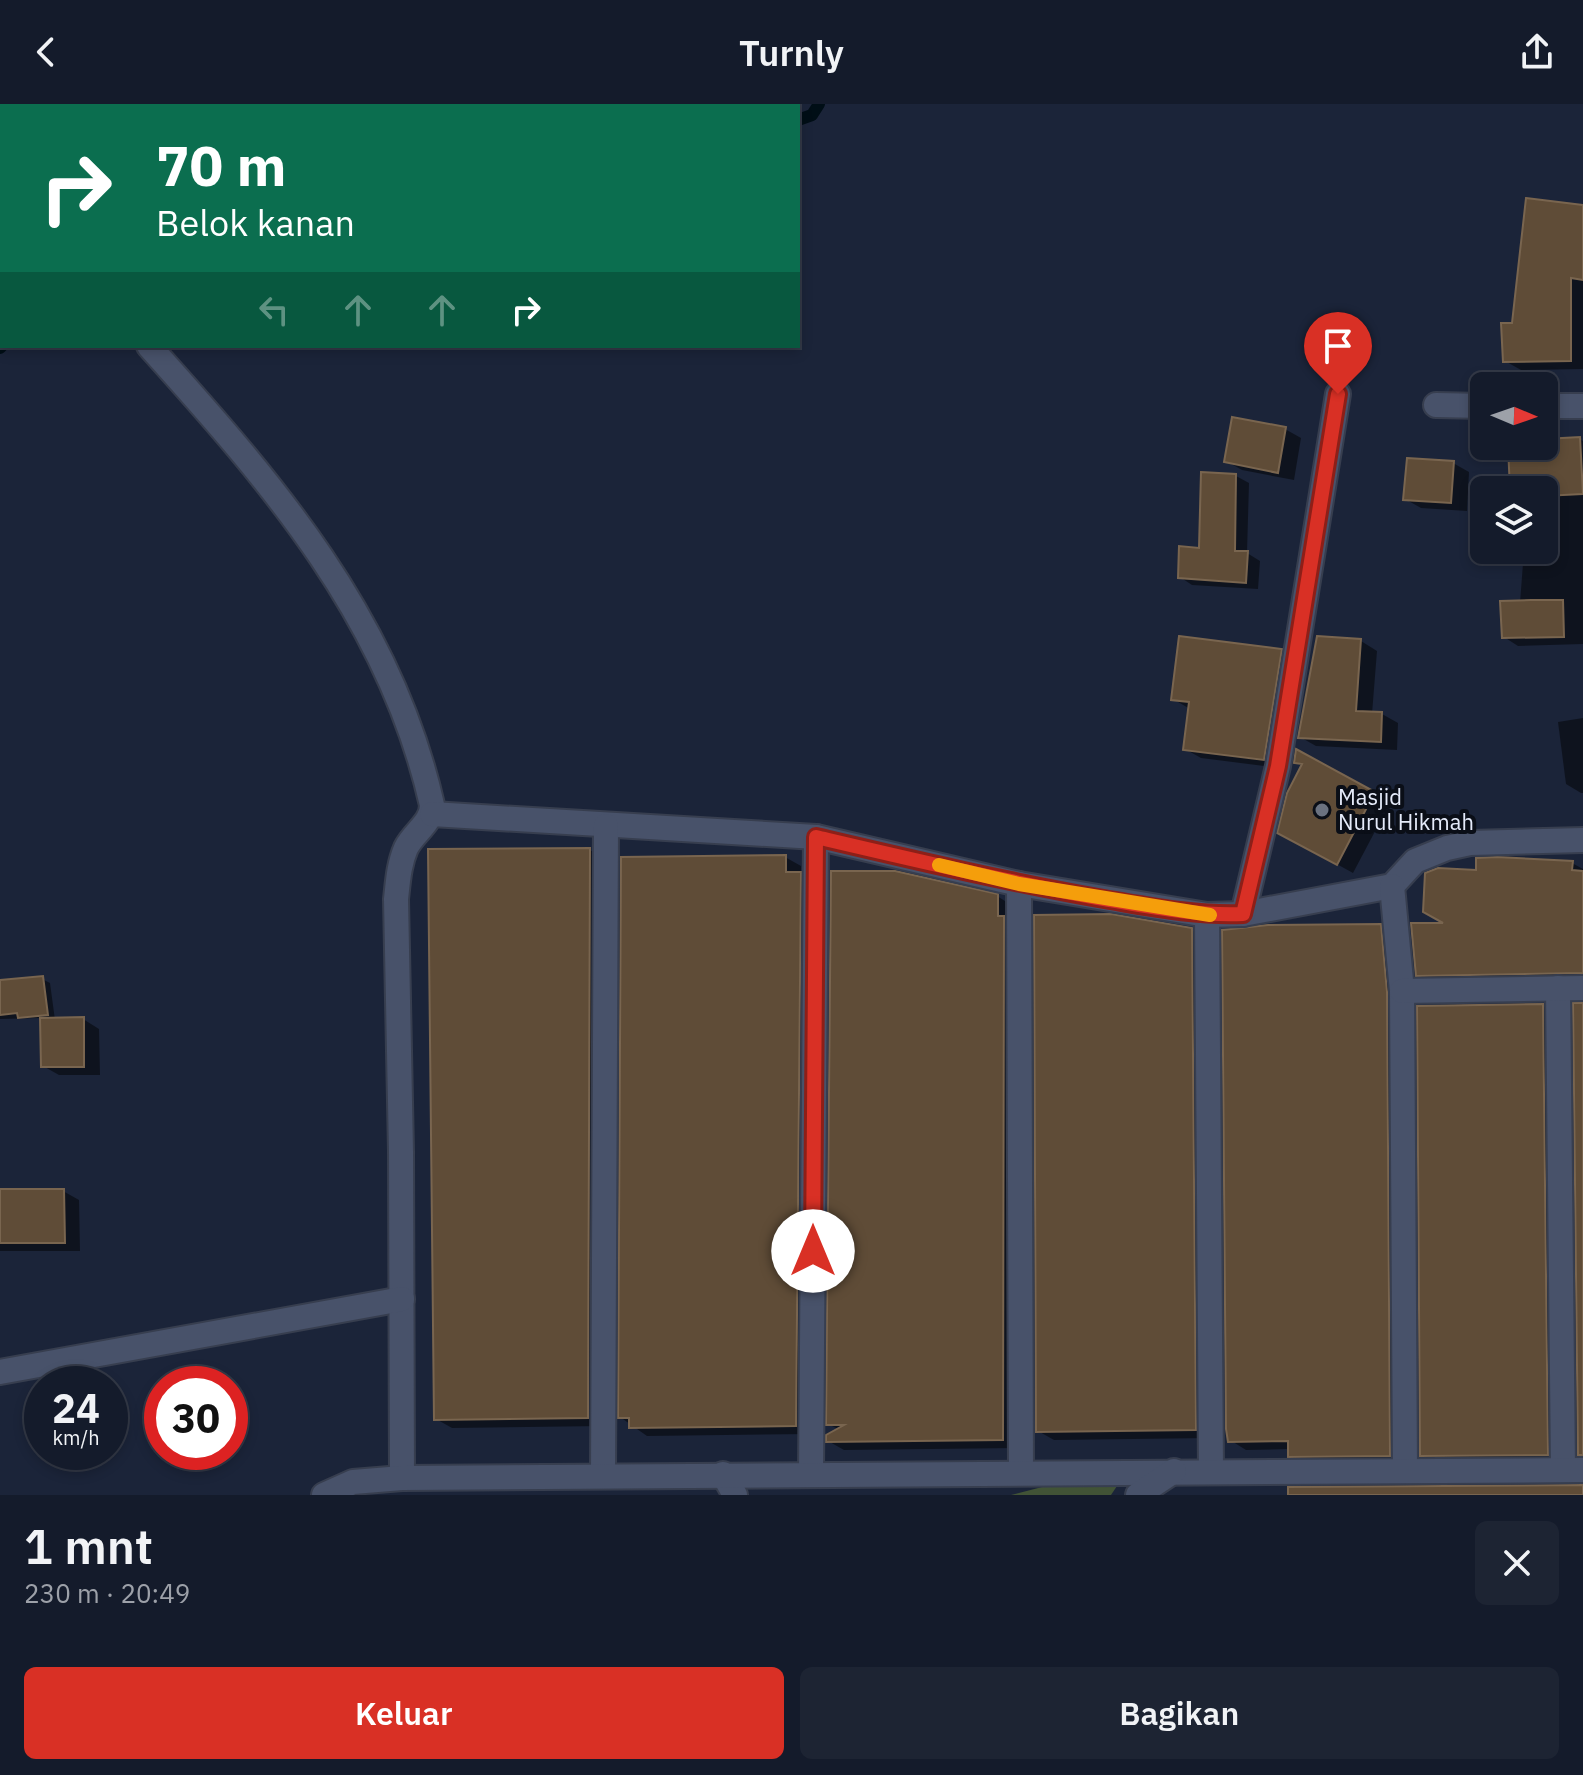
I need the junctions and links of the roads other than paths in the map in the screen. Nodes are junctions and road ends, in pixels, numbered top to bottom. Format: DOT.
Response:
graph roads {
  1 [pos="151,348"];
  2 [pos="1338,394"];
  3 [pos="1436,405"];
  4 [pos="1470,406"];
  5 [pos="1558,406"];
  6 [pos="1583,406"];
  7 [pos="432,814"];
  8 [pos="606,826"];
  9 [pos="816,837"];
  10 [pos="1583,840"];
  11 [pos="1019,884"];
  12 [pos="1392,886"];
  13 [pos="1243,914"];
  14 [pos="1207,915"];
  15 [pos="1558,988"];
  16 [pos="1583,988"];
  17 [pos="1402,991"];
  18 [pos="402,1299"];
  19 [pos="0,1372"];
  20 [pos="1405,1470"];
  21 [pos="1573,1470"];
  22 [pos="1174,1471"];
  23 [pos="1211,1471"];
  24 [pos="811,1473"];
  25 [pos="1021,1473"];
  26 [pos="603,1476"];
  27 [pos="402,1478"];
  28 [pos="729,1484"];
  29 [pos="985,1484"];
  30 [pos="530,1486"];
  31 [pos="324,1495"];
  32 [pos="1138,1495"];
  1 -- 7 [label="street"];
  2 -- 13 [label="street"];
  3 -- 4 [label="street"];
  5 -- 6 [label="street"];
  7 -- 8 [label="street"];
  7 -- 18 [label="street"];
  8 -- 9 [label="street"];
  8 -- 26 [label="street"];
  9 -- 11 [label="street"];
  9 -- 24 [label="street"];
  10 -- 12 [label="street"];
  11 -- 14 [label="street"];
  11 -- 25 [label="street"];
  12 -- 13 [label="street"];
  12 -- 17 [label="street"];
  13 -- 14 [label="street"];
  14 -- 23 [label="street"];
  15 -- 16 [label="street"];
  15 -- 17 [label="street"];
  15 -- 21 [label="street"];
  17 -- 20 [label="street"];
  18 -- 19 [label="street"];
  18 -- 27 [label="street"];
  20 -- 21 [label="street"];
  20 -- 23 [label="street"];
  22 -- 23 [label="street"];
  22 -- 25 [label="street"];
  22 -- 32 [label="street"];
  24 -- 28 [label="street"];
  24 -- 29 [label="street"];
  25 -- 29 [label="street"];
  26 -- 28 [label="street"];
  26 -- 30 [label="street"];
  27 -- 30 [label="street"];
  27 -- 31 [label="street"];
}
